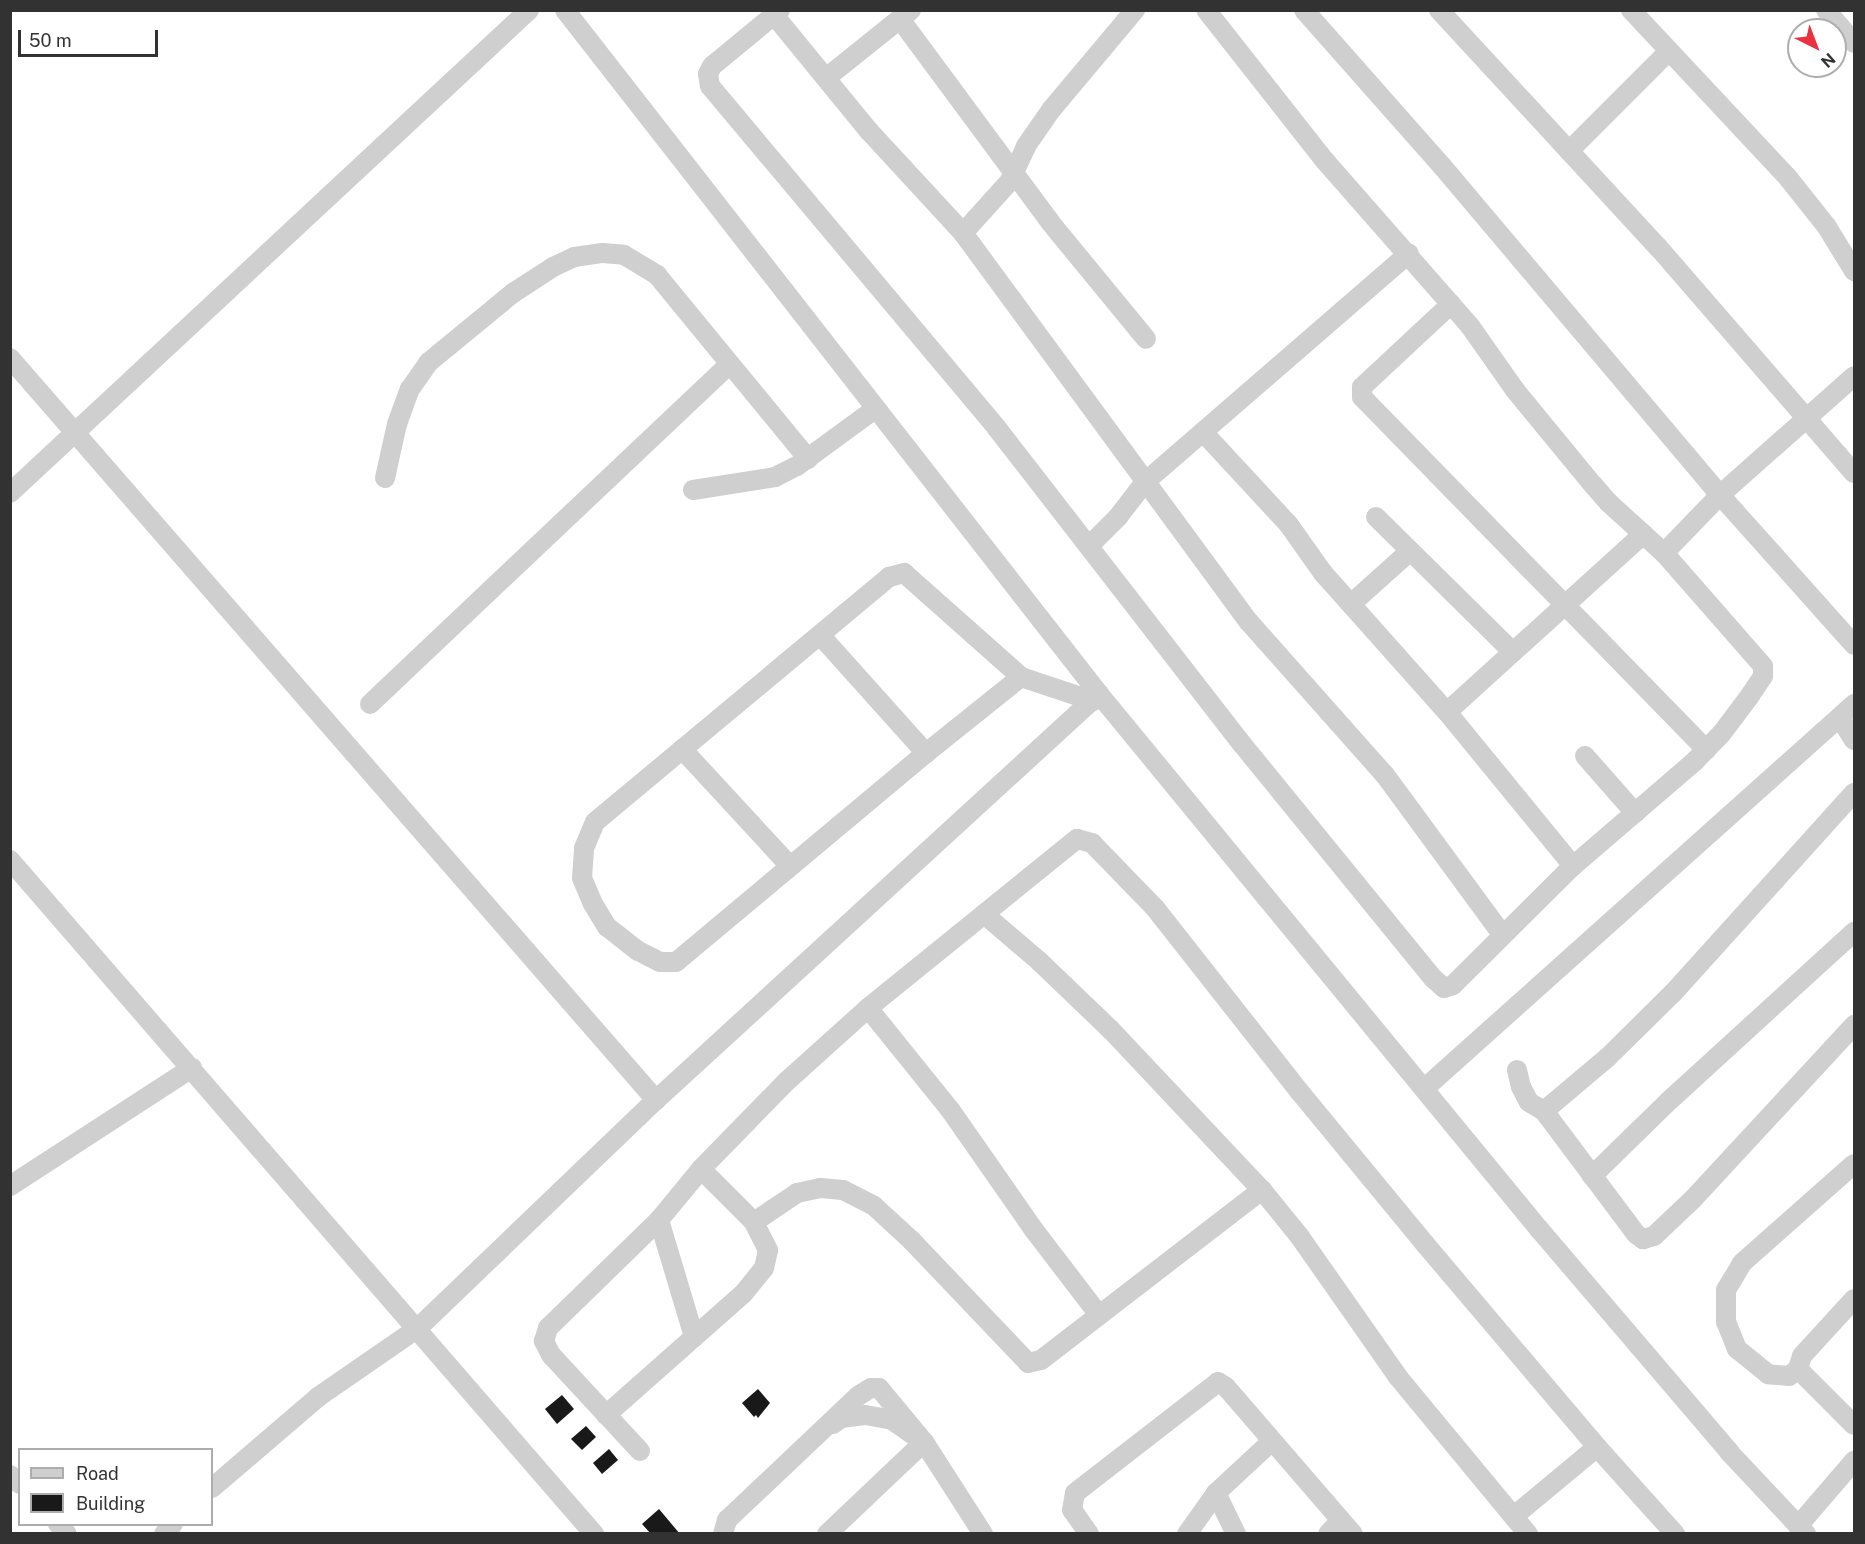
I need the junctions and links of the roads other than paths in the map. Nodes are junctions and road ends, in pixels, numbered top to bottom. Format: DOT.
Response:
graph roads {
  1 [pos="529,10"];
  2 [pos="565,10"];
  3 [pos="1135,10"];
  4 [pos="1206,10"];
  5 [pos="1304,10"];
  6 [pos="1439,10"];
  7 [pos="1631,10"];
  8 [pos="1827,10"];
  9 [pos="777,13"];
  10 [pos="906,15"];
  11 [pos="1854,43"];
  12 [pos="1668,52"];
  13 [pos="826,78"];
  14 [pos="1569,151"];
  15 [pos="1014,171"];
  16 [pos="963,233"];
  17 [pos="1408,253"];
  18 [pos="1854,271"];
  19 [pos="1451,304"];
  20 [pos="1146,339"];
  21 [pos="10,358"];
  22 [pos="730,364"];
  23 [pos="1854,376"];
  24 [pos="875,409"];
  25 [pos="1807,418"];
  26 [pos="1203,432"];
  27 [pos="75,433"];
  28 [pos="808,459"];
  29 [pos="1854,473"];
  30 [pos="385,478"];
  31 [pos="1145,482"];
  32 [pos="693,490"];
  33 [pos="10,493"];
  34 [pos="1720,495"];
  35 [pos="1376,517"];
  36 [pos="1643,534"];
  37 [pos="1090,545"];
  38 [pos="1410,551"];
  39 [pos="1664,553"];
  40 [pos="1351,604"];
  41 [pos="1565,606"];
  42 [pos="820,635"];
  43 [pos="1854,645"];
  44 [pos="1513,652"];
  45 [pos="1021,677"];
  46 [pos="1096,697"];
  47 [pos="370,704"];
  48 [pos="1854,704"];
  49 [pos="1447,712"];
  50 [pos="1839,718"];
  51 [pos="1854,740"];
  52 [pos="682,750"];
  53 [pos="1706,750"];
  54 [pos="926,753"];
  55 [pos="1585,756"];
  56 [pos="1854,793"];
  57 [pos="1635,813"];
  58 [pos="10,860"];
  59 [pos="790,866"];
  60 [pos="1573,866"];
  61 [pos="984,914"];
  62 [pos="1854,933"];
  63 [pos="1502,934"];
  64 [pos="868,1008"];
  65 [pos="1854,1025"];
  66 [pos="192,1068"];
  67 [pos="1517,1070"];
  68 [pos="1425,1088"];
  69 [pos="656,1100"];
  70 [pos="1544,1111"];
  71 [pos="1854,1164"];
  72 [pos="701,1169"];
  73 [pos="1592,1176"];
  74 [pos="10,1186"];
  75 [pos="1262,1190"];
  76 [pos="659,1220"];
  77 [pos="754,1222"];
  78 [pos="1854,1299"];
  79 [pos="1099,1315"];
  80 [pos="418,1328"];
  81 [pos="694,1337"];
  82 [pos="1798,1370"];
  83 [pos="606,1415"];
  84 [pos="1854,1425"];
  85 [pos="1272,1441"];
  86 [pos="924,1442"];
  87 [pos="1597,1447"];
  88 [pos="640,1451"];
  89 [pos="1854,1461"];
  90 [pos="213,1487"];
  91 [pos="1216,1493"];
  92 [pos="1514,1516"];
  93 [pos="1341,1529"];
  94 [pos="1802,1530"];
  95 [pos="594,1533"];
  96 [pos="723,1533"];
  97 [pos="734,1533"];
  98 [pos="827,1533"];
  99 [pos="983,1533"];
  100 [pos="1089,1533"];
  101 [pos="1187,1533"];
  102 [pos="1236,1533"];
  103 [pos="1528,1533"];
  104 [pos="1675,1533"];
  1 -- 27 [label="street"];
  2 -- 24 [label="street"];
  3 -- 15 [label="street"];
  4 -- 17 [label="street"];
  5 -- 34 [label="street"];
  6 -- 14 [label="street"];
  7 -- 12 [label="street"];
  8 -- 11 [label="street"];
  9 -- 13 [label="street"];
  9 -- 37 [label="street"];
  10 -- 13 [label="street"];
  10 -- 15 [label="street"];
  12 -- 14 [label="street"];
  12 -- 18 [label="street"];
  13 -- 16 [label="street"];
  14 -- 25 [label="street"];
  15 -- 16 [label="street"];
  15 -- 20 [label="street"];
  16 -- 31 [label="street"];
  17 -- 19 [label="street"];
  17 -- 26 [label="street"];
  19 -- 36 [label="street"];
  19 -- 41 [label="street"];
  21 -- 27 [label="street"];
  22 -- 28 [label="street"];
  22 -- 30 [label="street"];
  22 -- 47 [label="street"];
  23 -- 25 [label="street"];
  24 -- 28 [label="street"];
  24 -- 46 [label="street"];
  25 -- 29 [label="street"];
  25 -- 34 [label="street"];
  26 -- 31 [label="street"];
  26 -- 40 [label="street"];
  27 -- 33 [label="street"];
  27 -- 69 [label="street"];
  28 -- 32 [label="street"];
  31 -- 37 [label="street"];
  31 -- 63 [label="street"];
  34 -- 39 [label="street"];
  34 -- 43 [label="street"];
  35 -- 38 [label="street"];
  36 -- 39 [label="street"];
  36 -- 41 [label="street"];
  37 -- 63 [label="street"];
  38 -- 40 [label="street"];
  38 -- 44 [label="street"];
  39 -- 53 [label="street"];
  40 -- 49 [label="street"];
  41 -- 44 [label="street"];
  41 -- 53 [label="street"];
  42 -- 45 [label="street"];
  42 -- 52 [label="street"];
  42 -- 54 [label="street"];
  44 -- 49 [label="street"];
  45 -- 46 [label="street"];
  45 -- 54 [label="street"];
  46 -- 68 [label="street"];
  46 -- 69 [label="street"];
  48 -- 50 [label="street"];
  49 -- 60 [label="street"];
  50 -- 51 [label="street"];
  50 -- 68 [label="street"];
  52 -- 59 [label="street"];
  52 -- 59 [label="street"];
  53 -- 57 [label="street"];
  54 -- 59 [label="street"];
  55 -- 57 [label="street"];
  56 -- 70 [label="street"];
  57 -- 60 [label="street"];
  58 -- 66 [label="street"];
  60 -- 63 [label="street"];
  61 -- 64 [label="street"];
  61 -- 75 [label="street"];
  61 -- 87 [label="street"];
  62 -- 73 [label="street"];
  64 -- 72 [label="street"];
  64 -- 79 [label="street"];
  65 -- 73 [label="street"];
  66 -- 74 [label="street"];
  66 -- 80 [label="street"];
  67 -- 70 [label="street"];
  68 -- 94 [label="street"];
  69 -- 80 [label="street"];
  70 -- 73 [label="street"];
  71 -- 82 [label="street"];
  72 -- 76 [label="street"];
  72 -- 77 [label="street"];
  75 -- 79 [label="street"];
  75 -- 92 [label="street"];
  76 -- 81 [label="street"];
  76 -- 83 [label="street"];
  77 -- 79 [label="street"];
  77 -- 81 [label="street"];
  78 -- 82 [label="street"];
  80 -- 90 [label="street"];
  80 -- 95 [label="street"];
  81 -- 83 [label="street"];
  82 -- 84 [label="street"];
  83 -- 88 [label="street"];
  85 -- 91 [label="street"];
  85 -- 93 [label="street"];
  85 -- 100 [label="street"];
  86 -- 96 [label="street"];
  86 -- 97 [label="street"];
  86 -- 98 [label="street"];
  86 -- 99 [label="street"];
  87 -- 92 [label="street"];
  87 -- 104 [label="street"];
  89 -- 94 [label="street"];
  91 -- 101 [label="street"];
  91 -- 102 [label="street"];
  92 -- 103 [label="street"];
}
